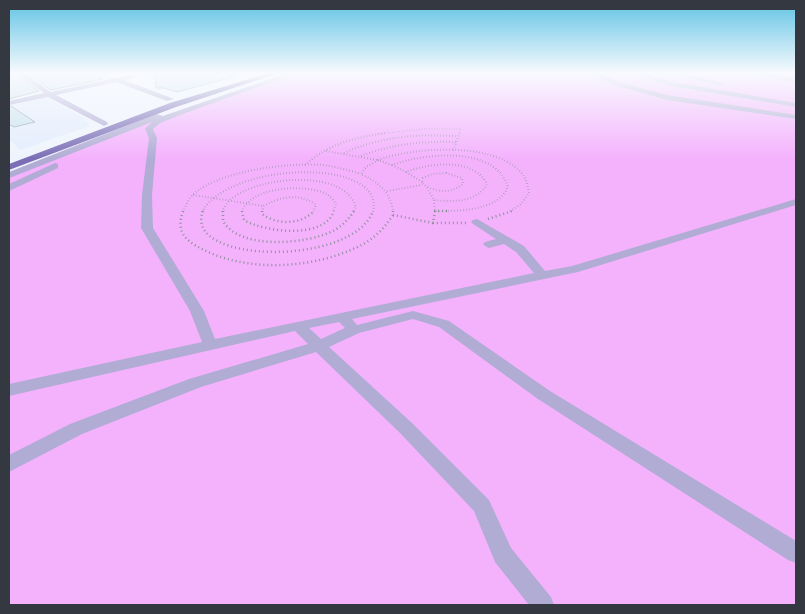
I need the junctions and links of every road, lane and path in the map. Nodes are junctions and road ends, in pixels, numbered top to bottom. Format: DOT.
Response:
graph roads {
  1 [pos="63,102"];
  2 [pos="165,102"];
  3 [pos="171,102"];
  4 [pos="184,102"];
  5 [pos="185,102"];
  6 [pos="198,102"];
  7 [pos="210,102"];
  8 [pos="701,102"];
  9 [pos="734,102"];
  10 [pos="774,102"];
  11 [pos="713,104"];
  12 [pos="796,105"];
  13 [pos="796,116"];
  14 [pos="104,124"];
  15 [pos="149,129"];
  16 [pos="458,136"];
  17 [pos="456,142"];
  18 [pos="453,150"];
  19 [pos="323,151"];
  20 [pos="344,153"];
  21 [pos="361,156"];
  22 [pos="9,158"];
  23 [pos="378,160"];
  24 [pos="9,161"];
  25 [pos="305,165"];
  26 [pos="392,165"];
  27 [pos="9,167"];
  28 [pos="9,171"];
  29 [pos="406,172"];
  30 [pos="361,174"];
  31 [pos="9,175"];
  32 [pos="422,183"];
  33 [pos="9,188"];
  34 [pos="427,188"];
  35 [pos="387,191"];
  36 [pos="193,195"];
  37 [pos="212,198"];
  38 [pos="434,200"];
  39 [pos="230,201"];
  40 [pos="796,202"];
  41 [pos="247,203"];
  42 [pos="264,206"];
  43 [pos="434,211"];
  44 [pos="393,215"];
  45 [pos="433,223"];
  46 [pos="479,225"];
  47 [pos="507,240"];
  48 [pos="489,244"];
  49 [pos="542,276"];
  50 [pos="342,316"];
  51 [pos="298,326"];
  52 [pos="354,330"];
  53 [pos="210,345"];
  54 [pos="318,346"];
  55 [pos="9,390"];
  56 [pos="9,464"];
  57 [pos="796,553"];
  58 [pos="544,605"];
  1 -- 14 [label="street"];
  2 -- 14 [label="main road"];
  3 -- 24 [label="main road"];
  4 -- 27 [label="main road"];
  5 -- 28 [label="main road"];
  6 -- 31 [label="street"];
  7 -- 15 [label="street"];
  8 -- 11 [label="street"];
  9 -- 11 [label="street"];
  10 -- 12 [label="street"];
  11 -- 13 [label="street"];
  14 -- 22 [label="main road"];
  15 -- 33 [label="street"];
  15 -- 53 [label="street"];
  16 -- 17 [label="path"];
  16 -- 19 [label="path"];
  16 -- 20 [label="path"];
  17 -- 18 [label="path"];
  17 -- 21 [label="path"];
  18 -- 23 [label="path"];
  18 -- 46 [label="path"];
  19 -- 20 [label="path"];
  19 -- 25 [label="path"];
  20 -- 21 [label="path"];
  21 -- 23 [label="path"];
  23 -- 26 [label="path"];
  23 -- 30 [label="path"];
  25 -- 30 [label="path"];
  25 -- 36 [label="path"];
  26 -- 29 [label="path"];
  26 -- 43 [label="path"];
  29 -- 32 [label="path"];
  29 -- 38 [label="path"];
  30 -- 35 [label="path"];
  32 -- 34 [label="path"];
  32 -- 34 [label="path"];
  32 -- 35 [label="path"];
  34 -- 38 [label="path"];
  35 -- 44 [label="path"];
  36 -- 37 [label="path"];
  36 -- 44 [label="path"];
  37 -- 37 [label="path"];
  37 -- 39 [label="path"];
  38 -- 43 [label="path"];
  39 -- 39 [label="path"];
  39 -- 41 [label="path"];
  40 -- 49 [label="street"];
  41 -- 41 [label="path"];
  41 -- 42 [label="path"];
  42 -- 42 [label="path"];
  43 -- 45 [label="path"];
  44 -- 45 [label="path"];
  45 -- 46 [label="path"];
  46 -- 47 [label="street"];
  47 -- 48 [label="street"];
  47 -- 49 [label="street"];
  49 -- 50 [label="street"];
  50 -- 51 [label="street"];
  50 -- 52 [label="street"];
  51 -- 53 [label="street"];
  51 -- 54 [label="street"];
  52 -- 54 [label="street"];
  52 -- 57 [label="street"];
  53 -- 55 [label="street"];
  54 -- 56 [label="street"];
  54 -- 58 [label="street"];
}
